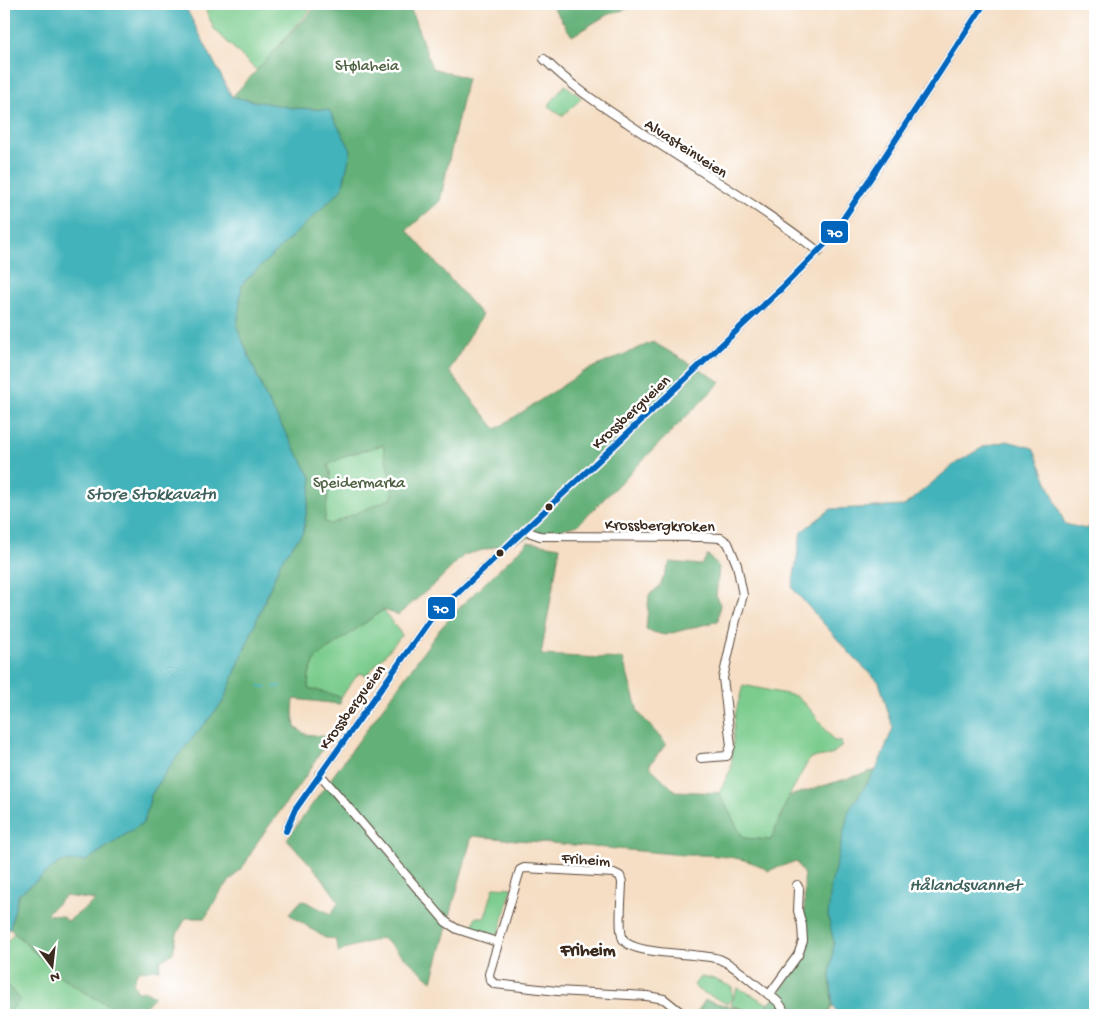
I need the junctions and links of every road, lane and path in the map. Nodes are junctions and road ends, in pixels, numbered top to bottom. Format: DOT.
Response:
graph roads {
  1 [pos="984,4"];
  2 [pos="544,60"];
  3 [pos="819,252"];
  4 [pos="527,529"];
  5 [pos="701,758"];
  6 [pos="319,775"];
  7 [pos="286,831"];
  8 [pos="797,885"];
  9 [pos="497,942"];
  10 [pos="769,995"];
  11 [pos="684,1015"];
  12 [pos="784,1015"];
  1 -- 3 [label="street, Krossbergveien"];
  2 -- 3 [label="street, Alvasteinveien"];
  3 -- 4 [label="street, Krossbergveien"];
  4 -- 5 [label="street, Krossbergkroken"];
  4 -- 6 [label="street, Krossbergveien"];
  6 -- 7 [label="street, Krossbergveien"];
  6 -- 9 [label="street"];
  8 -- 10 [label="street"];
  9 -- 10 [label="street, Friheim"];
  9 -- 11 [label="street, Friheim"];
  10 -- 12 [label="street, Friheim"];
}
